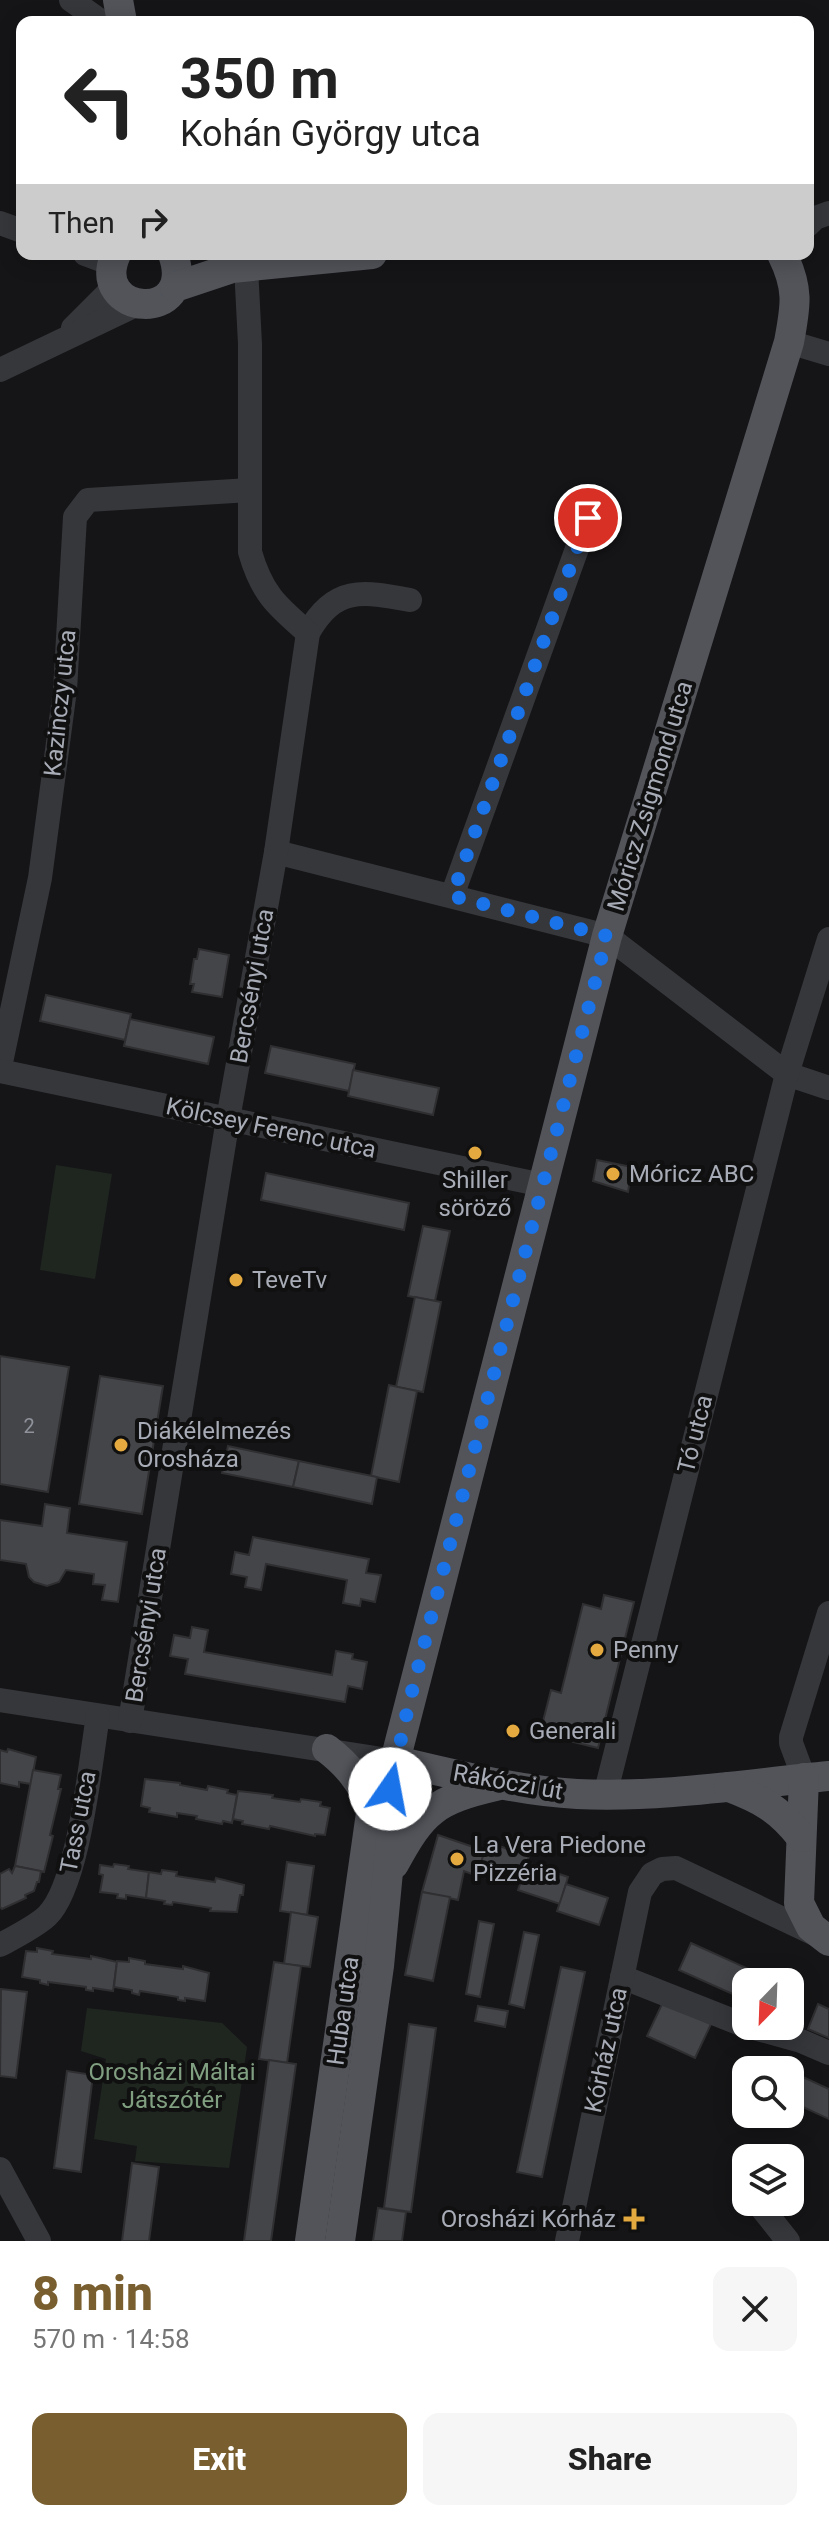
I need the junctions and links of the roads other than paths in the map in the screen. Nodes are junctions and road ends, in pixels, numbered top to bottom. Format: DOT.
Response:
graph roads {
  1 [pos="71,0"];
  2 [pos="94,16"];
  3 [pos="176,260"];
  4 [pos="204,260"];
  5 [pos="311,260"];
  6 [pos="785,260"];
  7 [pos="239,267"];
  8 [pos="113,273"];
  9 [pos="175,287"];
  10 [pos="789,342"];
  11 [pos="829,354"];
  12 [pos="0,370"];
  13 [pos="250,490"];
  14 [pos="588,518"];
  15 [pos="410,600"];
  16 [pos="308,633"];
  17 [pos="276,852"];
  18 [pos="452,896"];
  19 [pos="607,936"];
  20 [pos="829,939"];
  21 [pos="0,1069"];
  22 [pos="787,1074"];
  23 [pos="829,1088"];
  24 [pos="228,1119"];
  25 [pos="543,1185"];
  26 [pos="829,1613"];
  27 [pos="0,1700"];
  28 [pos="98,1716"];
  29 [pos="130,1721"];
  30 [pos="327,1749"];
  31 [pos="816,1777"];
  32 [pos="506,1784"];
  33 [pos="386,1785"];
  34 [pos="727,1786"];
  35 [pos="605,1795"];
  36 [pos="801,1837"];
  37 [pos="389,1873"];
  38 [pos="737,1897"];
  39 [pos="799,1903"];
  40 [pos="825,1939"];
  41 [pos="0,1945"];
  42 [pos="622,1977"];
  43 [pos="732,2020"];
  44 [pos="797,2040"];
  45 [pos="829,2053"];
  46 [pos="0,2169"];
  47 [pos="768,2216"];
  48 [pos="39,2241"];
  49 [pos="310,2241"];
  50 [pos="340,2241"];
  51 [pos="567,2241"];
  52 [pos="788,2241"];
  1 -- 2 [label="street"];
  3 -- 9 [label="main road"];
  4 -- 7 [label="main road"];
  5 -- 7 [label="main road"];
  6 -- 10 [label="main road, Móricz Zsigmond utca"];
  7 -- 9 [label="main road"];
  7 -- 13 [label="street"];
  8 -- 9 [label="main road"];
  8 -- 12 [label="street"];
  10 -- 11 [label="street"];
  10 -- 19 [label="main road, Móricz Zsigmond utca"];
  13 -- 16 [label="street"];
  13 -- 21 [label="street, Kazinczy utca"];
  14 -- 18 [label="street"];
  15 -- 16 [label="street"];
  16 -- 17 [label="street, Bercsényi utca"];
  17 -- 18 [label="street"];
  17 -- 24 [label="street, Bercsényi utca"];
  18 -- 19 [label="street"];
  19 -- 22 [label="street"];
  19 -- 25 [label="main road, Móricz Zsigmond utca"];
  20 -- 22 [label="street, Tó utca"];
  21 -- 24 [label="street, Kölcsey Ferenc utca"];
  22 -- 23 [label="street"];
  22 -- 35 [label="street, Tó utca"];
  24 -- 25 [label="street, Kölcsey Ferenc utca"];
  24 -- 29 [label="street, Bercsényi utca"];
  25 -- 33 [label="main road, Móricz Zsigmond utca"];
  26 -- 31 [label="street"];
  27 -- 28 [label="street, Rákóczi út"];
  28 -- 29 [label="street, Rákóczi út"];
  28 -- 41 [label="street, Tass utca"];
  29 -- 30 [label="street, Rákóczi út"];
  30 -- 33 [label="street, Rákóczi út"];
  30 -- 33 [label="main road"];
  31 -- 34 [label="main road, Rákóczi út"];
  31 -- 36 [label="main road"];
  32 -- 33 [label="main road, Rákóczi út"];
  32 -- 35 [label="main road, Rákóczi út"];
  32 -- 37 [label="main road"];
  33 -- 37 [label="main road, Huba utca"];
  33 -- 49 [label="main road, Huba utca"];
  34 -- 35 [label="main road, Rákóczi út"];
  34 -- 36 [label="main road"];
  36 -- 39 [label="main road"];
  37 -- 50 [label="main road, Huba utca"];
  38 -- 39 [label="street"];
  38 -- 40 [label="street"];
  38 -- 42 [label="street, Kórház utca"];
  39 -- 40 [label="main road"];
  42 -- 43 [label="street"];
  42 -- 51 [label="street, Kórház utca"];
  44 -- 45 [label="street"];
  46 -- 48 [label="street"];
  47 -- 52 [label="street"];
}
